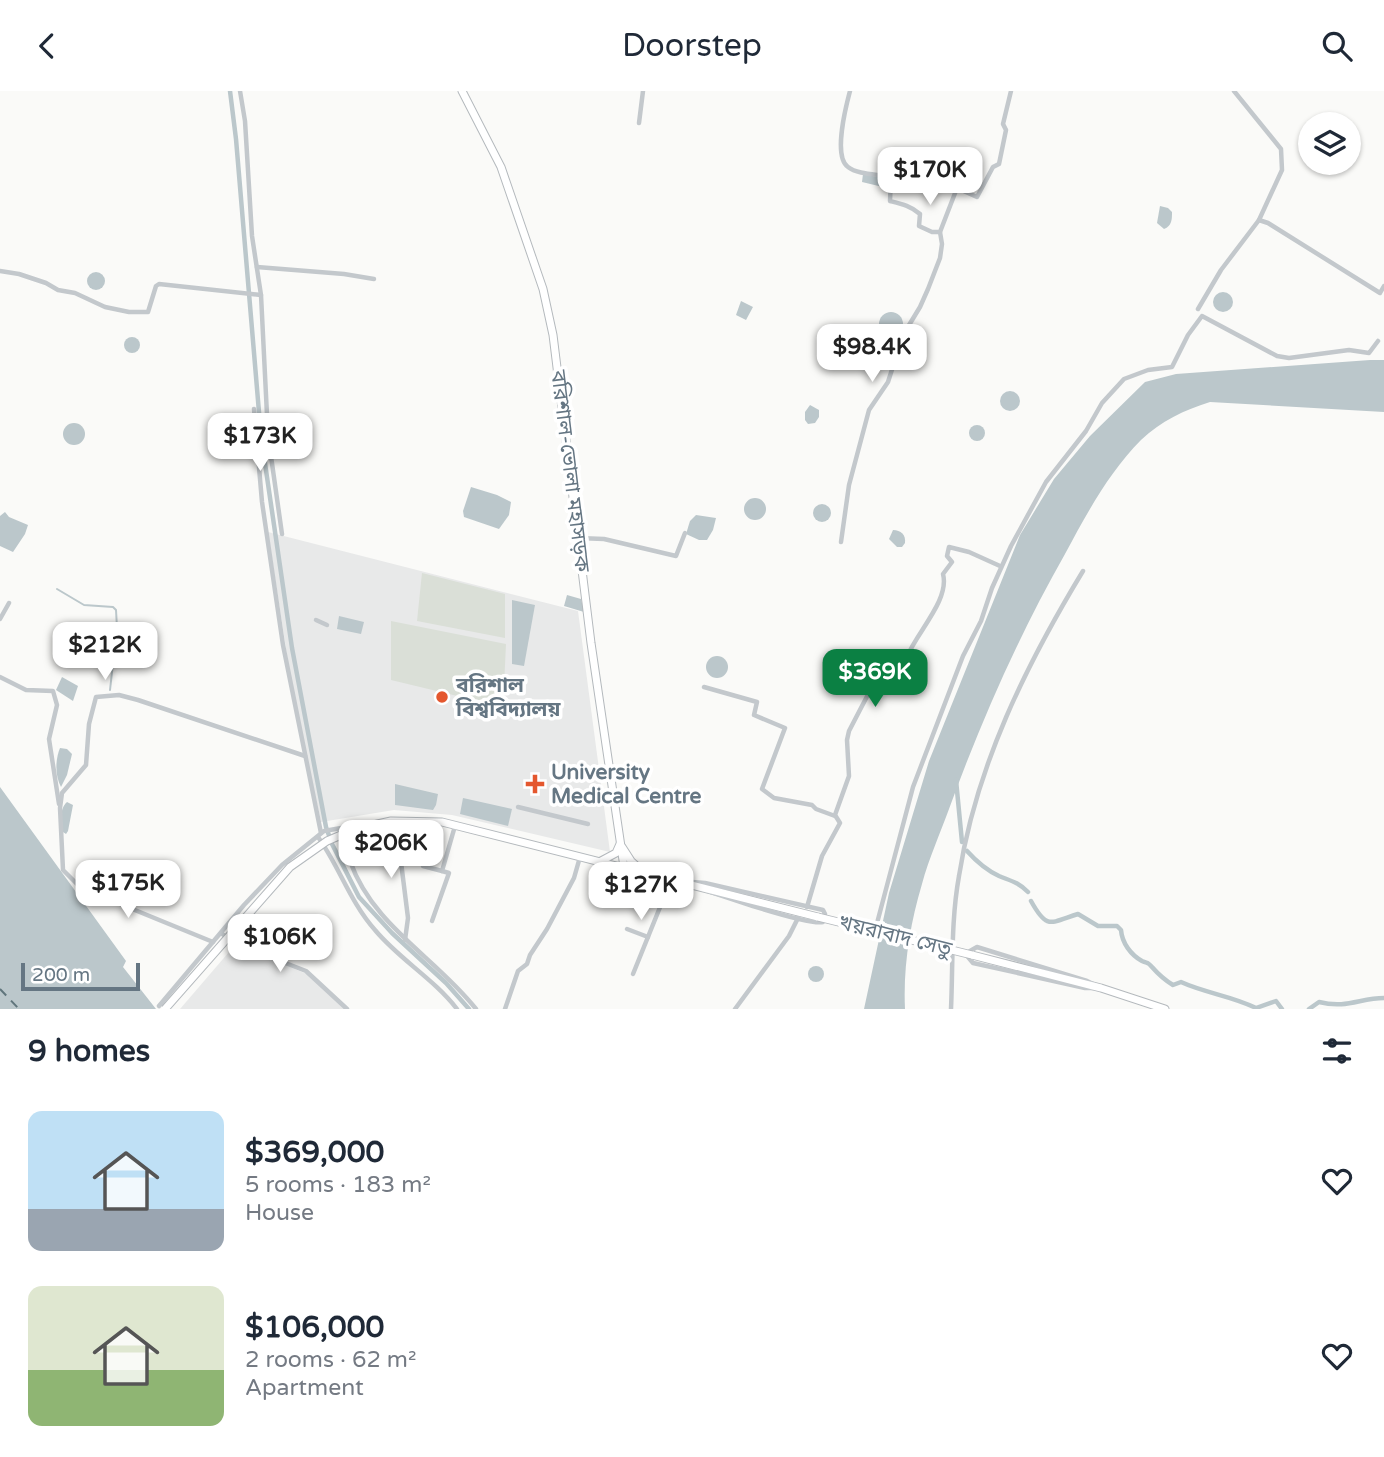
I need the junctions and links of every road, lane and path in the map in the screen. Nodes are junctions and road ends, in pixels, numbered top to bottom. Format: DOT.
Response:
graph roads {
  1 [pos="240,91"];
  2 [pos="462,91"];
  3 [pos="643,91"];
  4 [pos="850,91"];
  5 [pos="1011,91"];
  6 [pos="1234,91"];
  7 [pos="639,123"];
  8 [pos="1259,220"];
  9 [pos="940,232"];
  10 [pos="257,267"];
  11 [pos="0,271"];
  12 [pos="374,279"];
  13 [pos="1384,286"];
  14 [pos="259,295"];
  15 [pos="1198,309"];
  16 [pos="1378,341"];
  17 [pos="254,409"];
  18 [pos="685,533"];
  19 [pos="282,534"];
  20 [pos="578,538"];
  21 [pos="841,542"];
  22 [pos="1000,566"];
  23 [pos="1083,571"];
  24 [pos="9,603"];
  25 [pos="0,619"];
  26 [pos="316,620"];
  27 [pos="327,625"];
  28 [pos="0,677"];
  29 [pos="704,687"];
  30 [pos="305,756"];
  31 [pos="518,807"];
  32 [pos="60,809"];
  33 [pos="836,817"];
  34 [pos="395,821"];
  35 [pos="372,824"];
  36 [pos="588,824"];
  37 [pos="455,825"];
  38 [pos="321,833"];
  39 [pos="620,844"];
  40 [pos="580,856"];
  41 [pos="601,861"];
  42 [pos="423,866"];
  43 [pos="624,867"];
  44 [pos="442,871"];
  45 [pos="642,871"];
  46 [pos="675,880"];
  47 [pos="807,907"];
  48 [pos="799,918"];
  49 [pos="432,921"];
  50 [pos="876,927"];
  51 [pos="627,929"];
  52 [pos="221,933"];
  53 [pos="648,937"];
  54 [pos="405,940"];
  55 [pos="213,942"];
  56 [pos="633,974"];
  57 [pos="1101,988"];
  58 [pos="162,1008"];
  59 [pos="347,1009"];
  60 [pos="457,1009"];
  61 [pos="476,1009"];
  62 [pos="505,1009"];
  63 [pos="735,1009"];
  64 [pos="951,1009"];
  65 [pos="1165,1009"];
  1 -- 10 [label="street"];
  2 -- 20 [label="highway, বরিশাল-ভোলা মহাসড়ক"];
  3 -- 7 [label="street"];
  4 -- 9 [label="street"];
  5 -- 9 [label="street"];
  6 -- 8 [label="street"];
  8 -- 13 [label="street"];
  8 -- 15 [label="street"];
  9 -- 21 [label="street"];
  10 -- 12 [label="street"];
  10 -- 14 [label="street"];
  11 -- 14 [label="street"];
  14 -- 19 [label="street"];
  16 -- 22 [label="street"];
  17 -- 30 [label="street"];
  18 -- 20 [label="street"];
  20 -- 39 [label="highway, বরিশাল-ভোলা মহাসড়ক"];
  22 -- 33 [label="street"];
  22 -- 50 [label="street"];
  23 -- 64 [label="street"];
  24 -- 25 [label="street"];
  26 -- 27 [label="street"];
  28 -- 32 [label="street"];
  29 -- 33 [label="street"];
  30 -- 32 [label="street"];
  30 -- 38 [label="street"];
  31 -- 36 [label="street"];
  32 -- 55 [label="street"];
  33 -- 47 [label="street"];
  34 -- 35 [label="highway, খয়রাবাদ সেতু"];
  34 -- 37 [label="highway, খয়রাবাদ সেতু"];
  34 -- 54 [label="street"];
  35 -- 38 [label="street"];
  35 -- 54 [label="street"];
  35 -- 58 [label="highway, খয়রাবাদ সেতু, bridge"];
  37 -- 40 [label="highway, খয়রাবাদ সেতু"];
  37 -- 44 [label="street"];
  38 -- 52 [label="street"];
  38 -- 60 [label="street"];
  39 -- 41 [label="highway"];
  39 -- 43 [label="highway, বরিশাল-ভোলা মহাসড়ক"];
  39 -- 45 [label="highway"];
  40 -- 41 [label="highway, খয়রাবাদ সেতু"];
  40 -- 62 [label="street"];
  41 -- 43 [label="highway, খয়রাবাদ সেতু"];
  42 -- 44 [label="street"];
  43 -- 45 [label="highway, খয়রাবাদ সেতু"];
  44 -- 49 [label="street"];
  45 -- 46 [label="highway, খয়রাবাদ সেতু"];
  46 -- 47 [label="street"];
  46 -- 48 [label="street"];
  46 -- 53 [label="street"];
  46 -- 57 [label="highway, খয়রাবাদ সেতু, bridge"];
  47 -- 48 [label="street"];
  48 -- 63 [label="street"];
  51 -- 53 [label="street"];
  52 -- 55 [label="street"];
  52 -- 59 [label="street"];
  53 -- 56 [label="street"];
  54 -- 61 [label="street"];
  55 -- 58 [label="street"];
  57 -- 57 [label="street"];
  57 -- 65 [label="highway, খয়রাবাদ সেতু"];
}
